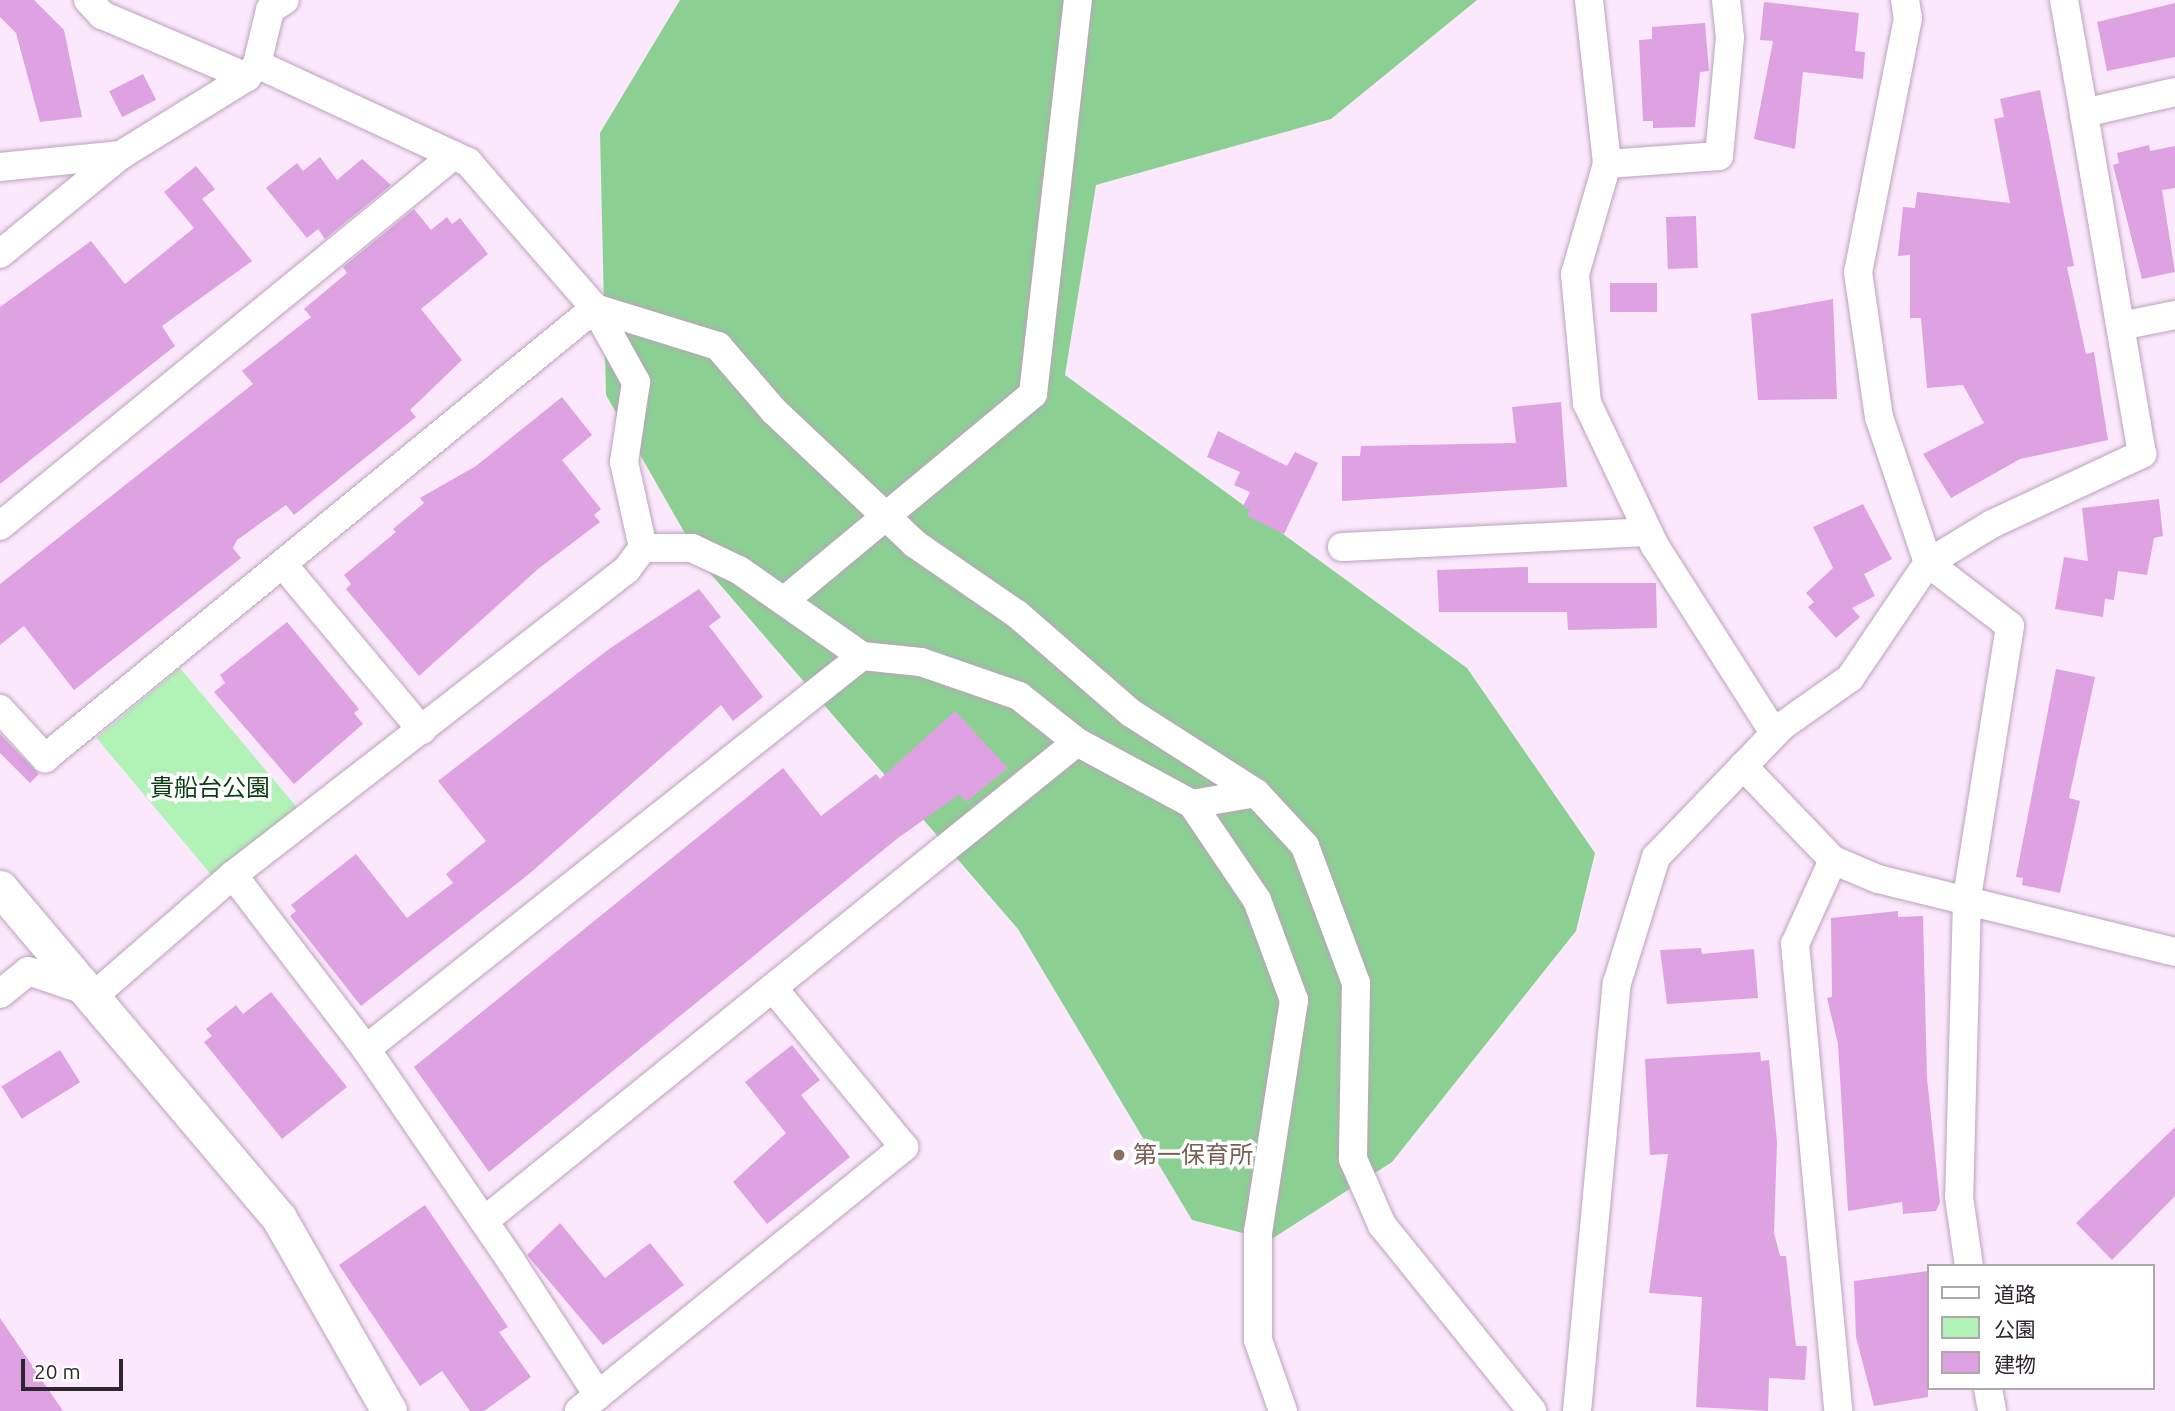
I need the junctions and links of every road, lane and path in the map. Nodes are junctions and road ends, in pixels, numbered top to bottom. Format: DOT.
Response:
graph roads {
  1 [pos="88,0"];
  2 [pos="285,0"];
  3 [pos="1078,0"];
  4 [pos="1589,0"];
  5 [pos="1726,0"];
  6 [pos="1905,0"];
  7 [pos="2064,0"];
  8 [pos="252,71"];
  9 [pos="2175,92"];
  10 [pos="2084,113"];
  11 [pos="121,155"];
  12 [pos="454,155"];
  13 [pos="1607,164"];
  14 [pos="0,167"];
  15 [pos="0,254"];
  16 [pos="595,308"];
  17 [pos="2175,315"];
  18 [pos="2121,326"];
  19 [pos="888,519"];
  20 [pos="0,526"];
  21 [pos="1648,532"];
  22 [pos="1342,547"];
  23 [pos="643,548"];
  24 [pos="1928,563"];
  25 [pos="285,567"];
  26 [pos="785,600"];
  27 [pos="862,656"];
  28 [pos="0,709"];
  29 [pos="422,730"];
  30 [pos="1774,733"];
  31 [pos="1077,742"];
  32 [pos="1743,766"];
  33 [pos="1256,793"];
  34 [pos="1192,804"];
  35 [pos="1833,860"];
  36 [pos="233,875"];
  37 [pos="0,888"];
  38 [pos="1967,899"];
  39 [pos="2175,952"];
  40 [pos="773,988"];
  41 [pos="0,994"];
  42 [pos="96,994"];
  43 [pos="366,1049"];
  44 [pos="484,1221"];
  45 [pos="1969,1264"];
  46 [pos="1988,1390"];
  47 [pos="588,1403"];
  48 [pos="389,1411"];
  49 [pos="1283,1411"];
  50 [pos="1532,1411"];
  51 [pos="1577,1411"];
  52 [pos="1838,1411"];
  53 [pos="1992,1411"];
  1 -- 8 [label="street"];
  2 -- 8 [label="street"];
  3 -- 19 [label="street"];
  4 -- 13 [label="street"];
  5 -- 13 [label="street"];
  6 -- 24 [label="street"];
  7 -- 10 [label="street"];
  8 -- 11 [label="street"];
  8 -- 12 [label="street"];
  9 -- 10 [label="street"];
  10 -- 18 [label="street"];
  11 -- 14 [label="street"];
  11 -- 15 [label="street"];
  12 -- 16 [label="street"];
  12 -- 20 [label="street"];
  13 -- 21 [label="street"];
  16 -- 19 [label="street"];
  16 -- 23 [label="street"];
  16 -- 25 [label="street"];
  17 -- 18 [label="street"];
  18 -- 24 [label="street"];
  19 -- 26 [label="street"];
  19 -- 33 [label="street"];
  21 -- 22 [label="street"];
  21 -- 30 [label="street"];
  23 -- 26 [label="street"];
  23 -- 29 [label="street"];
  24 -- 30 [label="street"];
  24 -- 38 [label="street"];
  25 -- 28 [label="street"];
  25 -- 29 [label="street"];
  26 -- 27 [label="street"];
  27 -- 31 [label="street"];
  27 -- 43 [label="street"];
  29 -- 36 [label="street"];
  30 -- 32 [label="street"];
  31 -- 34 [label="street"];
  31 -- 40 [label="street"];
  32 -- 35 [label="street"];
  32 -- 51 [label="street"];
  33 -- 34 [label="street"];
  33 -- 50 [label="street"];
  34 -- 49 [label="street"];
  35 -- 38 [label="street"];
  35 -- 52 [label="street"];
  36 -- 42 [label="street"];
  36 -- 43 [label="street"];
  37 -- 42 [label="street"];
  38 -- 39 [label="street"];
  38 -- 45 [label="street"];
  40 -- 44 [label="street"];
  40 -- 47 [label="street"];
  41 -- 42 [label="street"];
  42 -- 48 [label="street"];
  43 -- 44 [label="street"];
  44 -- 47 [label="street"];
  46 -- 53 [label="street"];
}
